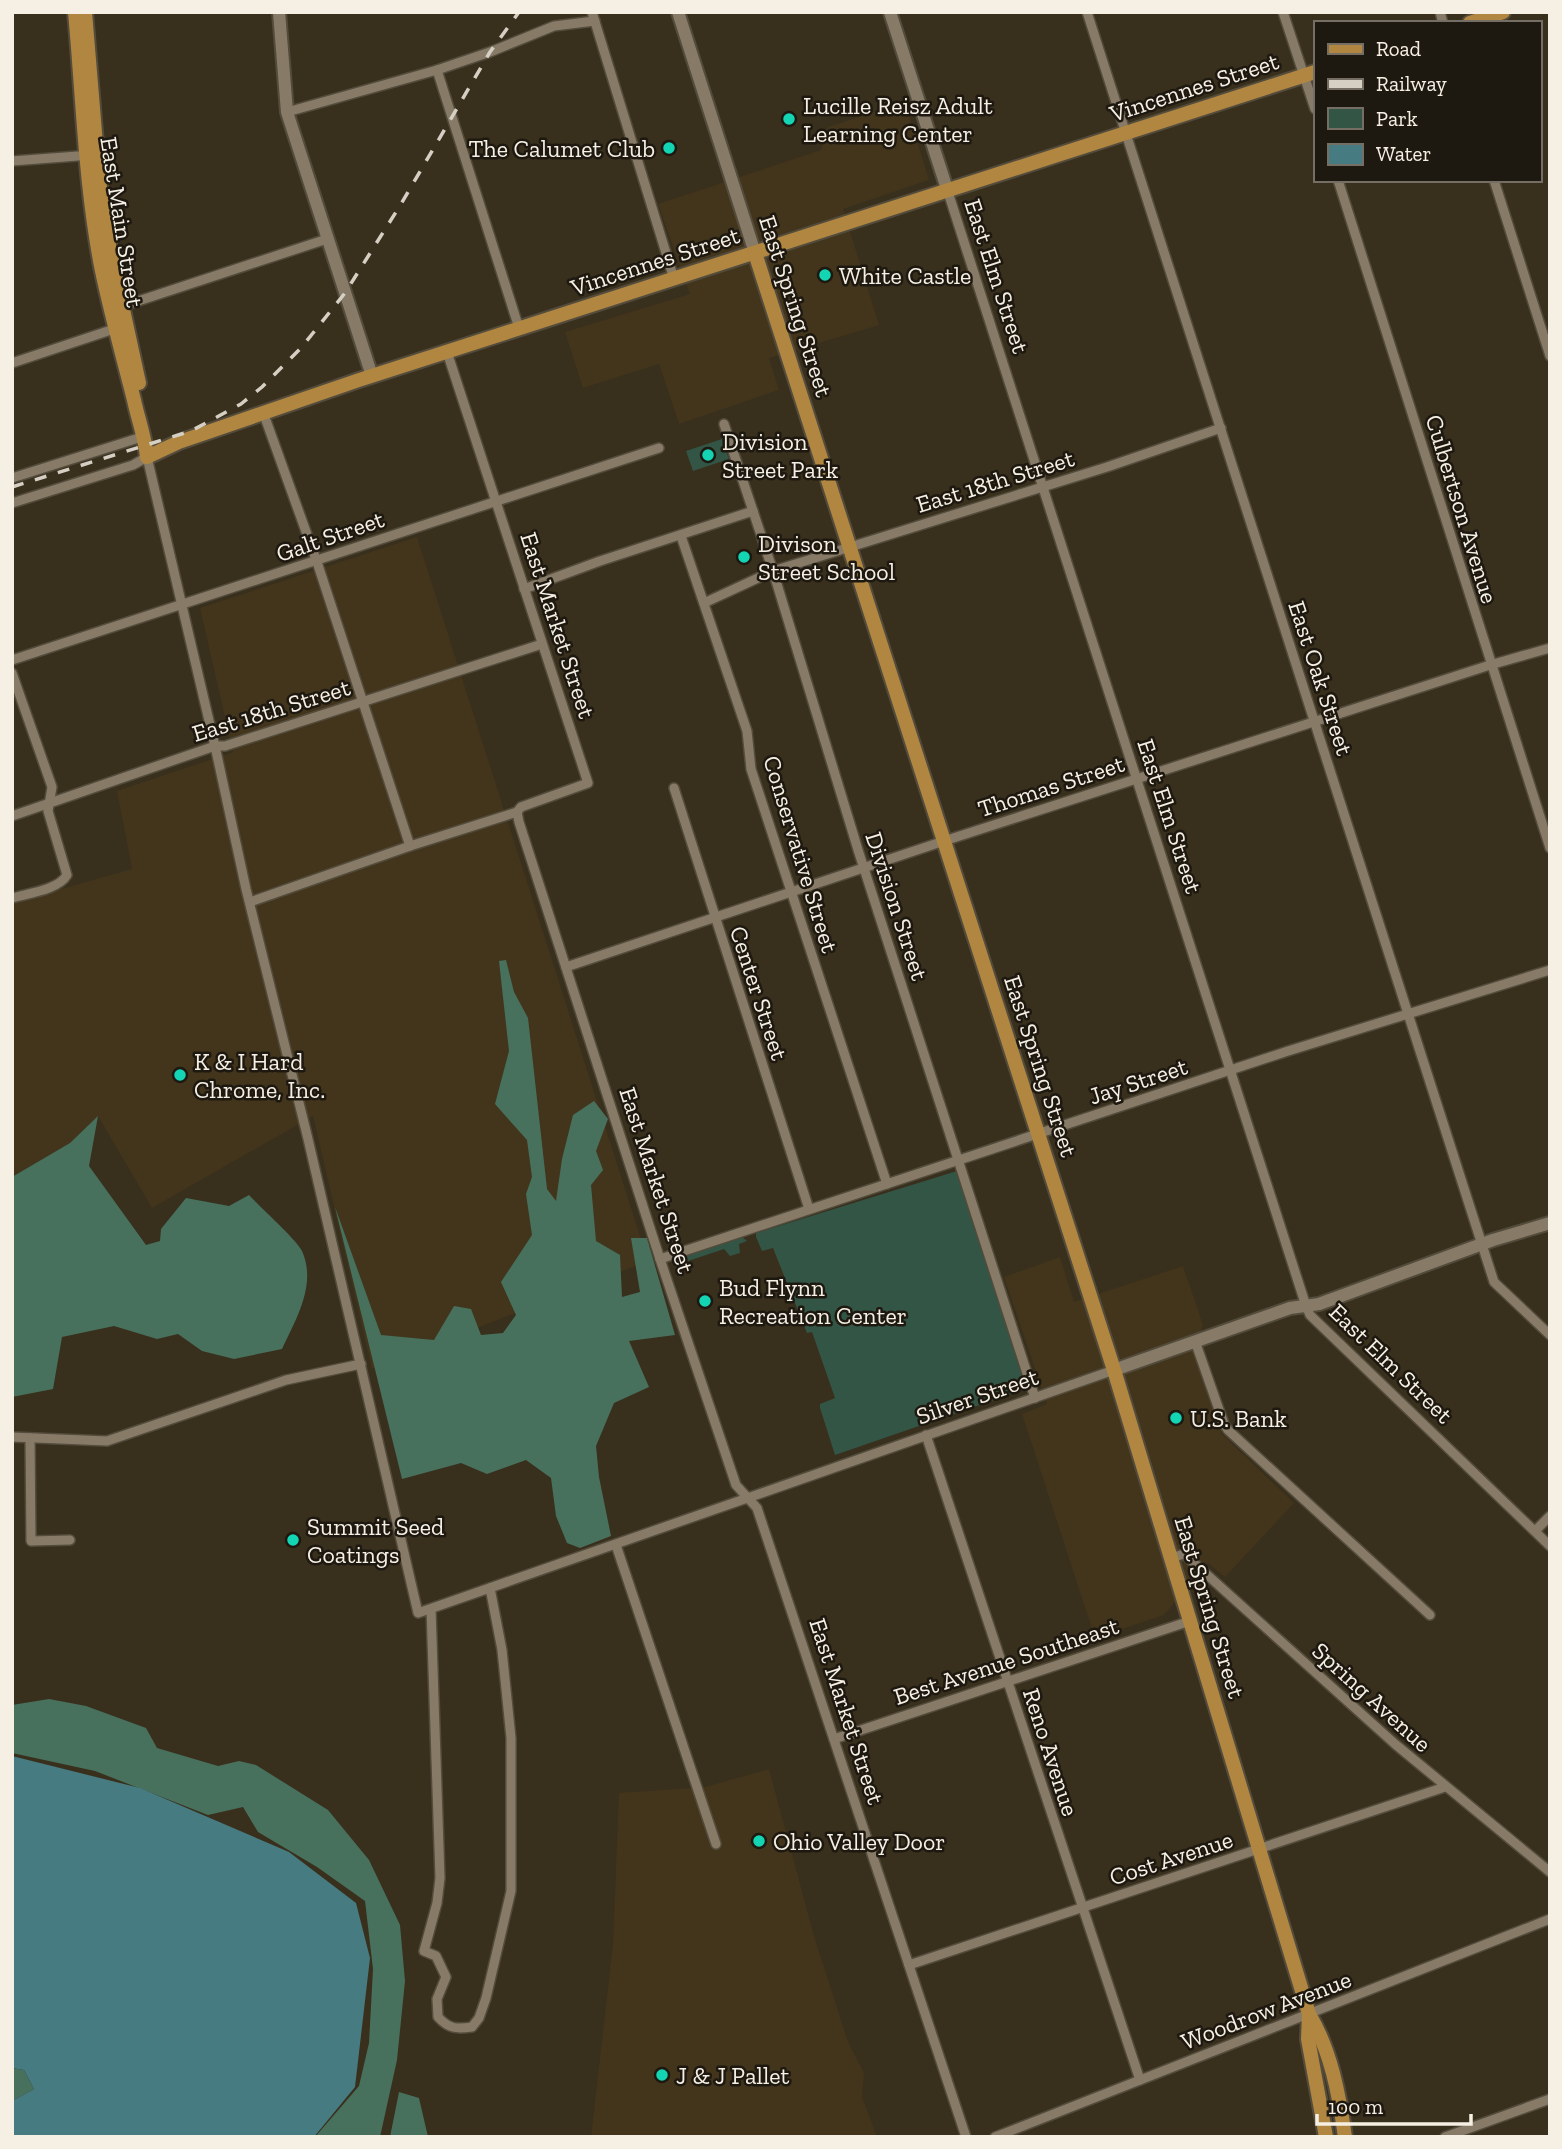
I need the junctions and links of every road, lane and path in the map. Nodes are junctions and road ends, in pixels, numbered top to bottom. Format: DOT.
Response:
graph roads {
  1 [pos="75,12"];
  2 [pos="85,12"];
  3 [pos="279,12"];
  4 [pos="678,12"];
  5 [pos="890,12"];
  6 [pos="1087,12"];
  7 [pos="1283,12"];
  8 [pos="1503,12"];
  9 [pos="593,16"];
  10 [pos="1476,21"];
  11 [pos="437,70"];
  12 [pos="1310,74"];
  13 [pos="1314,102"];
  14 [pos="287,112"];
  15 [pos="1127,132"];
  16 [pos="92,155"];
  17 [pos="12,162"];
  18 [pos="1339,182"];
  19 [pos="1495,182"];
  20 [pos="947,189"];
  21 [pos="327,239"];
  22 [pos="755,253"];
  23 [pos="674,279"];
  24 [pos="117,308"];
  25 [pos="121,326"];
  26 [pos="519,328"];
  27 [pos="447,352"];
  28 [pos="1550,356"];
  29 [pos="12,363"];
  30 [pos="372,376"];
  31 [pos="263,412"];
  32 [pos="724,424"];
  33 [pos="1220,429"];
  34 [pos="145,436"];
  35 [pos="659,448"];
  36 [pos="147,457"];
  37 [pos="12,478"];
  38 [pos="1042,487"];
  39 [pos="496,500"];
  40 [pos="12,503"];
  41 [pos="753,511"];
  42 [pos="681,536"];
  43 [pos="849,546"];
  44 [pos="317,561"];
  45 [pos="773,571"];
  46 [pos="524,589"];
  47 [pos="704,603"];
  48 [pos="181,606"];
  49 [pos="542,644"];
  50 [pos="1550,648"];
  51 [pos="12,660"];
  52 [pos="1490,665"];
  53 [pos="12,673"];
  54 [pos="362,702"];
  55 [pos="1315,722"];
  56 [pos="215,746"];
  57 [pos="1136,779"];
  58 [pos="674,788"];
  59 [pos="49,803"];
  60 [pos="517,812"];
  61 [pos="12,816"];
  62 [pos="944,841"];
  63 [pos="410,846"];
  64 [pos="1550,848"];
  65 [pos="864,867"];
  66 [pos="791,893"];
  67 [pos="12,898"];
  68 [pos="250,902"];
  69 [pos="715,918"];
  70 [pos="566,967"];
  71 [pos="1550,970"];
  72 [pos="1408,1013"];
  73 [pos="1230,1071"];
  74 [pos="1039,1135"];
  75 [pos="959,1160"];
  76 [pos="887,1184"];
  77 [pos="809,1209"];
  78 [pos="1548,1225"];
  79 [pos="1482,1245"];
  80 [pos="660,1259"];
  81 [pos="1306,1306"];
  82 [pos="1550,1335"];
  83 [pos="1195,1341"];
  84 [pos="361,1364"];
  85 [pos="1114,1370"];
  86 [pos="1035,1398"];
  87 [pos="926,1435"];
  88 [pos="12,1437"];
  89 [pos="30,1438"];
  90 [pos="748,1498"];
  91 [pos="1550,1516"];
  92 [pos="1535,1531"];
  93 [pos="69,1540"];
  94 [pos="616,1545"];
  95 [pos="1550,1546"];
  96 [pos="1171,1558"];
  97 [pos="490,1588"];
  98 [pos="431,1609"];
  99 [pos="1430,1615"];
  100 [pos="1190,1621"];
  101 [pos="1007,1681"];
  102 [pos="834,1739"];
  103 [pos="1445,1787"];
  104 [pos="716,1844"];
  105 [pos="1260,1849"];
  106 [pos="1550,1872"];
  107 [pos="1083,1908"];
  108 [pos="1550,1919"];
  109 [pos="909,1965"];
  110 [pos="1309,2014"];
  111 [pos="1140,2080"];
  112 [pos="1550,2099"];
  113 [pos="1341,2106"];
  114 [pos="966,2137"];
  115 [pos="995,2137"];
  116 [pos="1326,2137"];
  117 [pos="1345,2137"];
  118 [pos="1352,2137"];
  119 [pos="1446,2137"];
  1 -- 16 [label="main road, East Main Street"];
  2 -- 16 [label="main road, East Main Street"];
  3 -- 14 [label="main road"];
  4 -- 22 [label="main road, East Spring Street"];
  5 -- 20 [label="main road, East Elm Street"];
  6 -- 15 [label="street, East Oak Street"];
  7 -- 12 [label="street"];
  8 -- 10 [label="main road"];
  9 -- 11 [label="street"];
  9 -- 23 [label="street"];
  11 -- 14 [label="street"];
  11 -- 26 [label="street"];
  12 -- 13 [label="street"];
  12 -- 15 [label="main road, Vincennes Street"];
  14 -- 21 [label="main road"];
  15 -- 20 [label="main road, Vincennes Street"];
  15 -- 33 [label="street, East Oak Street"];
  16 -- 17 [label="street"];
  16 -- 24 [label="main road, East Main Street"];
  18 -- 52 [label="street, Culbertson Avenue"];
  19 -- 28 [label="street"];
  20 -- 22 [label="main road, Vincennes Street"];
  20 -- 38 [label="street, East Elm Street"];
  21 -- 24 [label="street"];
  21 -- 30 [label="main road"];
  22 -- 23 [label="main road, Vincennes Street"];
  22 -- 43 [label="main road, East Spring Street"];
  23 -- 26 [label="main road, Vincennes Street"];
  24 -- 25 [label="main road, East Main Street"];
  25 -- 29 [label="street"];
  25 -- 34 [label="main road, East Main Street"];
  26 -- 27 [label="main road, Vincennes Street"];
  27 -- 30 [label="main road, Vincennes Street"];
  27 -- 39 [label="street, East Market Street"];
  30 -- 31 [label="main road, Vincennes Street"];
  31 -- 36 [label="main road, Vincennes Street"];
  31 -- 44 [label="street"];
  32 -- 41 [label="street, Division Street"];
  33 -- 38 [label="street, East 18th Street"];
  33 -- 55 [label="street, East Oak Street"];
  34 -- 36 [label="main road, East Main Street"];
  34 -- 37 [label="street"];
  35 -- 39 [label="street, Galt Street"];
  36 -- 40 [label="street, Vincennes Street"];
  36 -- 48 [label="street"];
  38 -- 43 [label="street, East 18th Street"];
  38 -- 57 [label="street, East Elm Street"];
  39 -- 44 [label="street, Galt Street"];
  39 -- 46 [label="street, East Market Street"];
  41 -- 42 [label="street"];
  41 -- 45 [label="street, Division Street"];
  42 -- 46 [label="street"];
  42 -- 47 [label="street, Conservative Street"];
  43 -- 45 [label="street, East 18th Street"];
  43 -- 62 [label="main road, East Spring Street"];
  44 -- 48 [label="street, Galt Street"];
  44 -- 54 [label="street"];
  45 -- 47 [label="street, East 18th Street"];
  45 -- 65 [label="street, Division Street"];
  46 -- 49 [label="street, East Market Street"];
  47 -- 66 [label="street, Conservative Street"];
  48 -- 51 [label="street, Galt Street"];
  48 -- 56 [label="street"];
  49 -- 54 [label="street, East 18th Street"];
  49 -- 60 [label="street, East Market Street"];
  50 -- 52 [label="street, Thomas Street"];
  52 -- 55 [label="street, Thomas Street"];
  52 -- 64 [label="street, Culbertson Avenue"];
  53 -- 59 [label="street"];
  54 -- 56 [label="street, East 18th Street"];
  54 -- 63 [label="street"];
  55 -- 57 [label="street, Thomas Street"];
  55 -- 72 [label="street, East Oak Street"];
  56 -- 59 [label="street, East 18th Street"];
  56 -- 68 [label="street"];
  57 -- 62 [label="street, Thomas Street"];
  57 -- 73 [label="street, East Elm Street"];
  58 -- 69 [label="street, Center Street"];
  59 -- 61 [label="street, East 18th Street"];
  59 -- 67 [label="street"];
  60 -- 63 [label="street"];
  60 -- 70 [label="street, East Market Street"];
  62 -- 65 [label="street, Thomas Street"];
  62 -- 74 [label="main road, East Spring Street"];
  63 -- 68 [label="street"];
  65 -- 66 [label="street, Thomas Street"];
  65 -- 75 [label="street, Division Street"];
  66 -- 69 [label="street, Thomas Street"];
  66 -- 76 [label="street, Conservative Street"];
  68 -- 84 [label="street"];
  69 -- 70 [label="street, Thomas Street"];
  69 -- 77 [label="street, Center Street"];
  70 -- 80 [label="street, East Market Street"];
  71 -- 72 [label="street, Jay Street"];
  72 -- 73 [label="street, Jay Street"];
  72 -- 79 [label="street, East Oak Street"];
  73 -- 74 [label="street, Jay Street"];
  73 -- 81 [label="street, East Elm Street"];
  74 -- 75 [label="street, Jay Street"];
  74 -- 85 [label="main road, East Spring Street"];
  75 -- 76 [label="street, Jay Street"];
  75 -- 86 [label="street, Division Street"];
  76 -- 77 [label="street, Jay Street"];
  77 -- 80 [label="street, Jay Street"];
  78 -- 79 [label="main road, Silver Street"];
  79 -- 81 [label="main road, Silver Street"];
  79 -- 82 [label="street, East Oak Street"];
  80 -- 90 [label="street, East Market Street"];
  81 -- 83 [label="main road, Silver Street"];
  81 -- 92 [label="street, East Elm Street"];
  83 -- 85 [label="main road, Silver Street"];
  83 -- 99 [label="street"];
  84 -- 89 [label="street"];
  84 -- 98 [label="street, Silver Street"];
  85 -- 86 [label="street, Silver Street"];
  85 -- 96 [label="main road, East Spring Street"];
  86 -- 87 [label="street, Silver Street"];
  87 -- 90 [label="street, Silver Street"];
  87 -- 101 [label="street, Reno Avenue"];
  88 -- 89 [label="street"];
  89 -- 93 [label="street"];
  90 -- 94 [label="street, Silver Street"];
  90 -- 102 [label="street, East Market Street"];
  91 -- 92 [label="street"];
  92 -- 95 [label="street, East Elm Street"];
  94 -- 97 [label="street, Silver Street"];
  94 -- 104 [label="street"];
  96 -- 100 [label="main road, East Spring Street"];
  96 -- 103 [label="street, Spring Avenue"];
  97 -- 98 [label="street, Silver Street"];
  97 -- 98 [label="street"];
  100 -- 101 [label="street, Best Avenue Southeast"];
  100 -- 105 [label="main road, East Spring Street"];
  101 -- 102 [label="street, Best Avenue Southeast"];
  101 -- 107 [label="street, Reno Avenue"];
  102 -- 109 [label="street, East Market Street"];
  103 -- 105 [label="street, Cost Avenue"];
  103 -- 106 [label="street, Spring Avenue"];
  105 -- 107 [label="street, Cost Avenue"];
  105 -- 110 [label="main road, East Spring Street"];
  107 -- 109 [label="street, Cost Avenue"];
  107 -- 111 [label="street, Reno Avenue"];
  108 -- 110 [label="street, Woodrow Avenue"];
  109 -- 114 [label="street, East Market Street"];
  110 -- 111 [label="street, Woodrow Avenue"];
  110 -- 113 [label="main road, East Spring Street"];
  110 -- 116 [label="main road"];
  111 -- 115 [label="street, Woodrow Avenue"];
  112 -- 119 [label="street"];
  113 -- 117 [label="main road, East Spring Street"];
  113 -- 118 [label="main road"];
}
